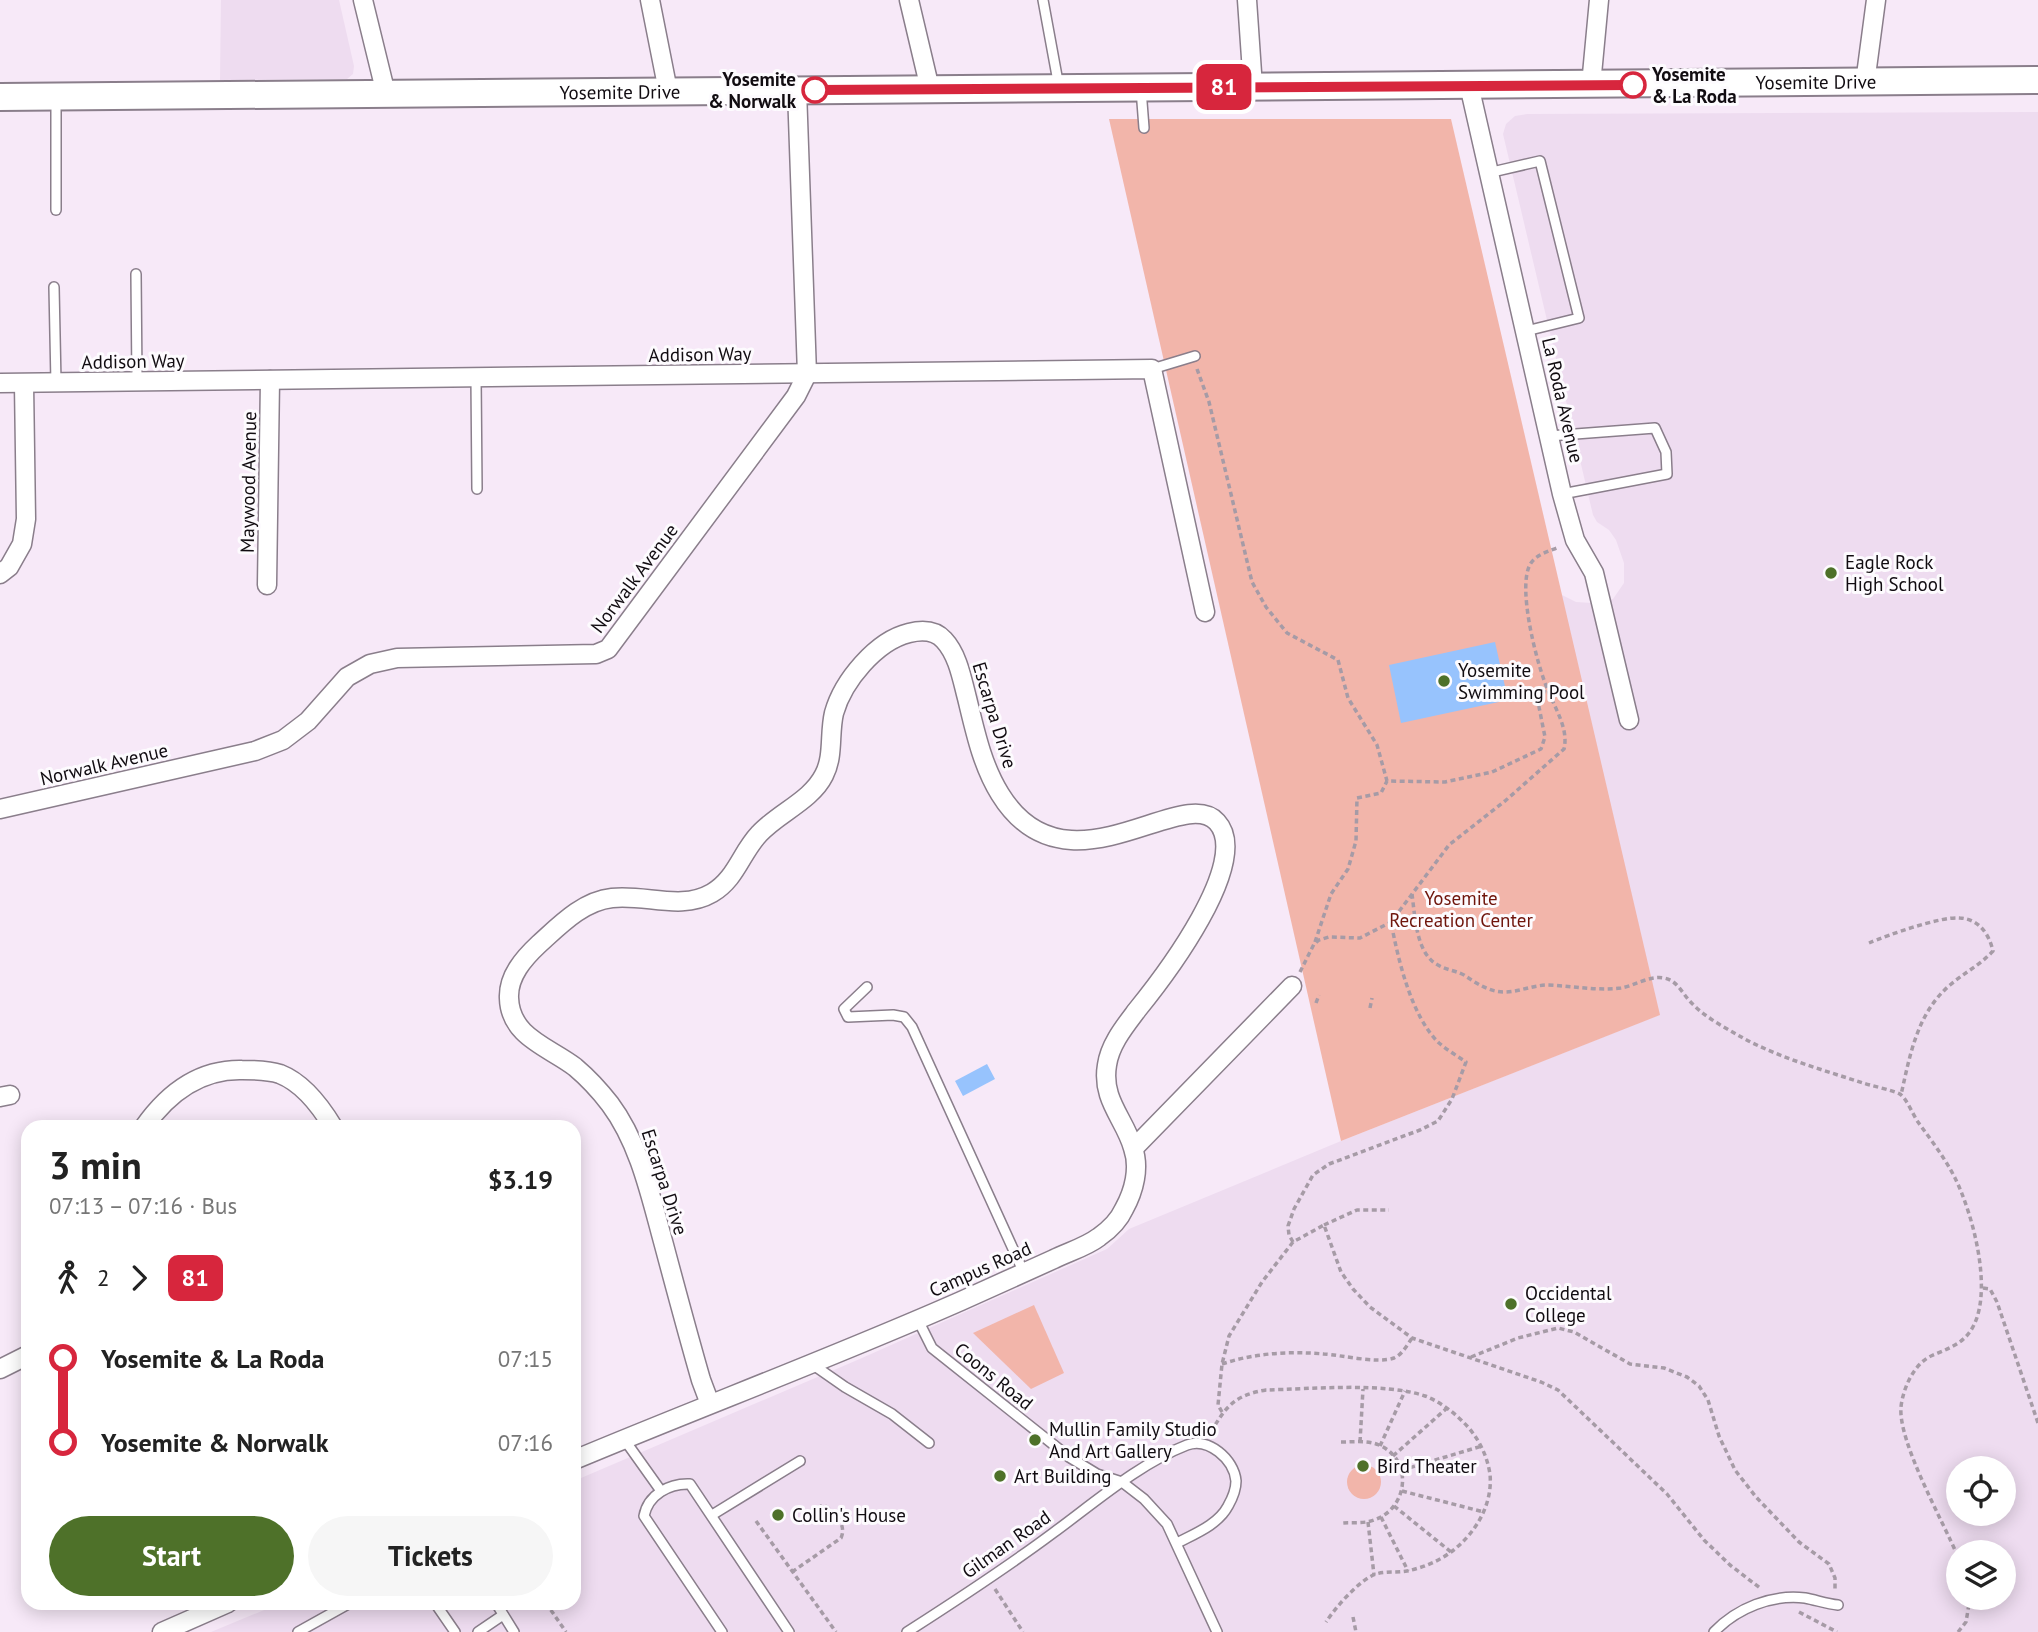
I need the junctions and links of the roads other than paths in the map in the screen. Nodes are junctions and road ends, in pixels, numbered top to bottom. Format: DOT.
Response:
graph roads {
  1 [pos="363,0"];
  2 [pos="650,0"];
  3 [pos="909,0"];
  4 [pos="1043,0"];
  5 [pos="1247,0"];
  6 [pos="1599,0"];
  7 [pos="1877,0"];
  8 [pos="2038,80"];
  9 [pos="1864,83"];
  10 [pos="1469,85"];
  11 [pos="1591,85"];
  12 [pos="1253,87"];
  13 [pos="1060,88"];
  14 [pos="1141,88"];
  15 [pos="930,89"];
  16 [pos="797,90"];
  17 [pos="668,91"];
  18 [pos="386,94"];
  19 [pos="0,97"];
  20 [pos="56,97"];
  21 [pos="1144,128"];
  22 [pos="1488,173"];
  23 [pos="57,210"];
  24 [pos="136,274"];
  25 [pos="54,287"];
  26 [pos="1526,331"];
  27 [pos="1195,356"];
  28 [pos="1152,369"];
  29 [pos="807,374"];
  30 [pos="476,377"];
  31 [pos="270,380"];
  32 [pos="137,382"];
  33 [pos="0,383"];
  34 [pos="56,383"];
  35 [pos="24,384"];
  36 [pos="1549,436"];
  37 [pos="477,489"];
  38 [pos="1562,494"];
  39 [pos="0,574"];
  40 [pos="267,585"];
  41 [pos="1205,612"];
  42 [pos="1629,720"];
  43 [pos="0,809"];
  44 [pos="1292,986"];
  45 [pos="867,987"];
  46 [pos="150,1120"];
  47 [pos="329,1120"];
  48 [pos="1134,1149"];
  49 [pos="1024,1273"];
  50 [pos="918,1320"];
  51 [pos="21,1358"];
  52 [pos="810,1363"];
  53 [pos="0,1369"];
  54 [pos="710,1404"];
  55 [pos="624,1439"];
  56 [pos="929,1443"];
  57 [pos="581,1457"];
  58 [pos="800,1461"];
  59 [pos="1122,1482"];
  60 [pos="661,1492"];
  61 [pos="712,1516"];
  62 [pos="1177,1544"];
  63 [pos="1835,1605"];
  64 [pos="212,1610"];
  65 [pos="337,1610"];
  66 [pos="440,1610"];
  67 [pos="500,1610"];
  68 [pos="503,1615"];
  69 [pos="162,1632"];
  70 [pos="298,1632"];
  71 [pos="455,1632"];
  72 [pos="478,1632"];
  73 [pos="514,1632"];
  74 [pos="722,1632"];
  75 [pos="789,1632"];
  76 [pos="907,1632"];
  77 [pos="1217,1632"];
  78 [pos="1714,1632"];
  1 -- 18 [label="street"];
  2 -- 17 [label="street"];
  3 -- 15 [label="street"];
  4 -- 13 [label="lane"];
  5 -- 12 [label="street"];
  6 -- 11 [label="street"];
  7 -- 9 [label="street"];
  8 -- 9 [label="street, Yosemite Drive"];
  9 -- 11 [label="street, Yosemite Drive"];
  10 -- 11 [label="street, Yosemite Drive"];
  10 -- 12 [label="street, Yosemite Drive"];
  10 -- 22 [label="street, La Roda Avenue"];
  12 -- 14 [label="street, Yosemite Drive"];
  13 -- 14 [label="street, Yosemite Drive"];
  13 -- 15 [label="street, Yosemite Drive"];
  14 -- 21 [label="lane"];
  15 -- 16 [label="street, Yosemite Drive"];
  16 -- 17 [label="street, Yosemite Drive"];
  16 -- 29 [label="street"];
  17 -- 18 [label="street, Yosemite Drive"];
  18 -- 20 [label="street, Yosemite Drive"];
  19 -- 20 [label="street, Yosemite Drive"];
  20 -- 23 [label="lane"];
  22 -- 26 [label="street, La Roda Avenue"];
  22 -- 26 [label="lane"];
  24 -- 32 [label="lane"];
  25 -- 34 [label="lane"];
  26 -- 36 [label="street, La Roda Avenue"];
  27 -- 28 [label="lane"];
  28 -- 29 [label="street, Addison Way"];
  28 -- 41 [label="street"];
  29 -- 30 [label="street, Addison Way"];
  29 -- 43 [label="street, Norwalk Avenue"];
  30 -- 31 [label="street, Addison Way"];
  30 -- 37 [label="lane"];
  31 -- 32 [label="street, Addison Way"];
  31 -- 40 [label="street, Maywood Avenue"];
  32 -- 34 [label="street, Addison Way"];
  33 -- 35 [label="street, Addison Way"];
  34 -- 35 [label="street, Addison Way"];
  35 -- 39 [label="street"];
  36 -- 38 [label="street, La Roda Avenue"];
  36 -- 38 [label="lane"];
  38 -- 42 [label="street, La Roda Avenue"];
  44 -- 48 [label="street"];
  45 -- 49 [label="lane"];
  46 -- 47 [label="street"];
  48 -- 49 [label="street, Campus Road"];
  48 -- 54 [label="street, Escarpa Drive"];
  49 -- 50 [label="street, Campus Road"];
  50 -- 52 [label="street, Campus Road"];
  50 -- 59 [label="lane, Coons Road"];
  51 -- 53 [label="street"];
  52 -- 54 [label="street, Campus Road"];
  52 -- 56 [label="lane"];
  54 -- 55 [label="street, Campus Road"];
  55 -- 57 [label="street, Campus Road"];
  55 -- 60 [label="lane"];
  58 -- 61 [label="lane"];
  59 -- 62 [label="lane, Coons Road"];
  59 -- 62 [label="lane, Gilman Road"];
  59 -- 76 [label="lane, Gilman Road"];
  60 -- 61 [label="lane"];
  60 -- 74 [label="lane"];
  61 -- 75 [label="lane"];
  62 -- 77 [label="lane, Coons Road"];
  63 -- 78 [label="lane"];
  64 -- 69 [label="street"];
  65 -- 70 [label="lane"];
  66 -- 71 [label="lane"];
  67 -- 68 [label="lane"];
  68 -- 72 [label="lane"];
  68 -- 73 [label="lane"];
}
